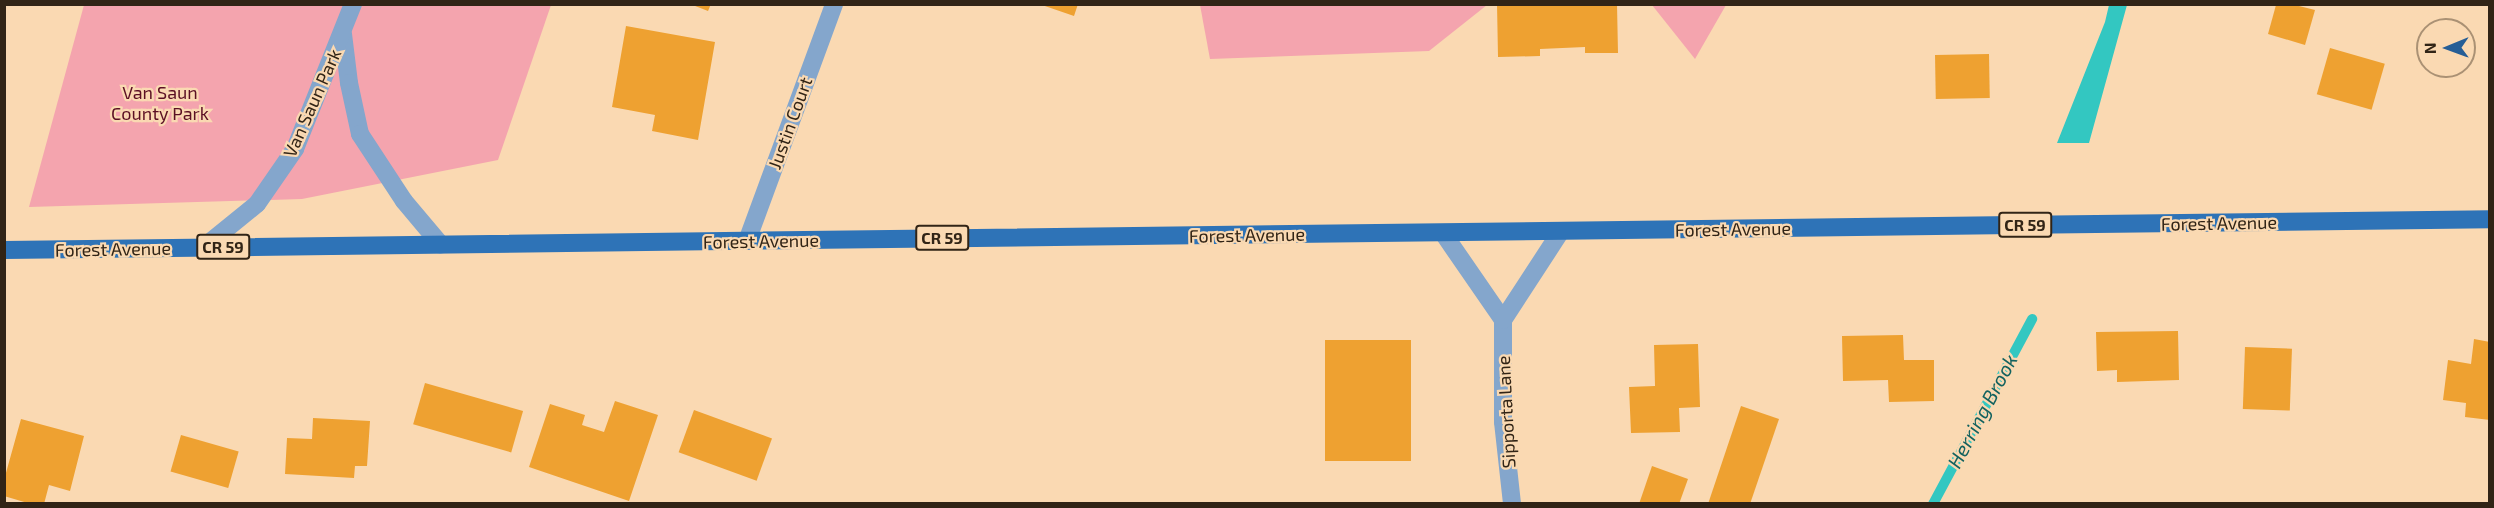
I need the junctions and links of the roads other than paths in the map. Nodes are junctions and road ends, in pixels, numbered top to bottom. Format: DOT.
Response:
graph roads {
  1 [pos="352,4"];
  2 [pos="834,4"];
  3 [pos="342,34"];
  4 [pos="2490,219"];
  5 [pos="1561,231"];
  6 [pos="1443,233"];
  7 [pos="747,241"];
  8 [pos="441,244"];
  9 [pos="204,247"];
  10 [pos="4,250"];
  11 [pos="1503,320"];
  12 [pos="1512,504"];
  1 -- 3 [label="street, Van Saun Park"];
  2 -- 7 [label="street, Justin Court"];
  3 -- 8 [label="street, Van Saun Park"];
  3 -- 9 [label="street, Van Saun Park"];
  4 -- 5 [label="main road, Forest Avenue / CR 59"];
  5 -- 6 [label="main road, Forest Avenue / CR 59"];
  5 -- 11 [label="street"];
  6 -- 7 [label="main road, Forest Avenue / CR 59"];
  6 -- 11 [label="street"];
  7 -- 8 [label="main road, Forest Avenue / CR 59"];
  8 -- 9 [label="main road, Forest Avenue / CR 59"];
  9 -- 10 [label="main road, Forest Avenue / CR 59"];
  11 -- 12 [label="street, Sipporta Lane"];
}
